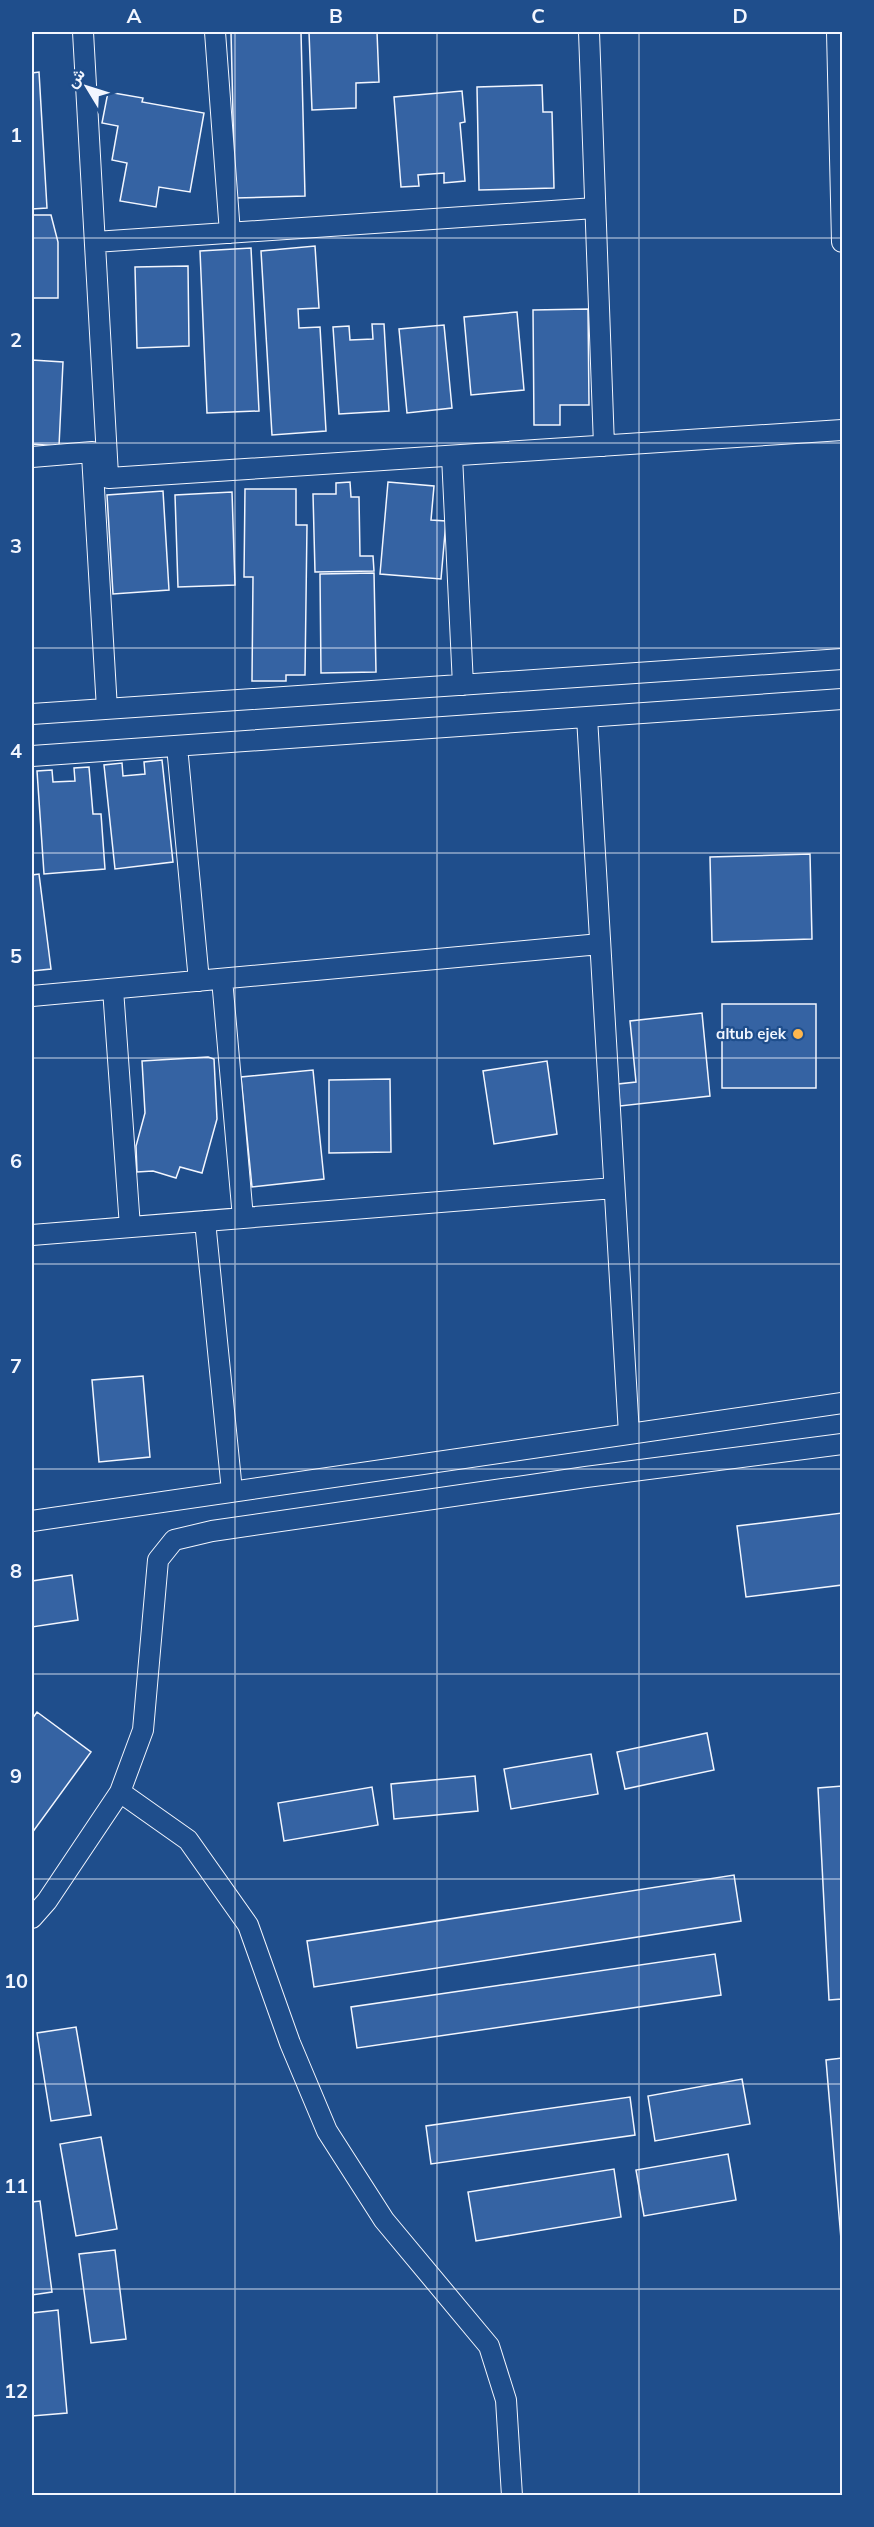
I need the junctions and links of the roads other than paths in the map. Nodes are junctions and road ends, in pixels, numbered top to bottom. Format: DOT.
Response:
graph roads {
  1 [pos="83,32"];
  2 [pos="215,32"];
  3 [pos="589,32"];
  4 [pos="837,32"];
  5 [pos="595,208"];
  6 [pos="230,233"];
  7 [pos="95,242"];
  8 [pos="843,242"];
  9 [pos="843,430"];
  10 [pos="604,446"];
  11 [pos="92,452"];
  12 [pos="452,456"];
  13 [pos="32,457"];
  14 [pos="109,478"];
  15 [pos="843,659"];
  16 [pos="463,685"];
  17 [pos="843,699"];
  18 [pos="107,709"];
  19 [pos="32,714"];
  20 [pos="587,717"];
  21 [pos="177,746"];
  22 [pos="32,756"];
  23 [pos="600,944"];
  24 [pos="222,979"];
  25 [pos="199,981"];
  26 [pos="113,989"];
  27 [pos="32,996"];
  28 [pos="614,1188"];
  29 [pos="243,1218"];
  30 [pos="205,1221"];
  31 [pos="130,1227"];
  32 [pos="32,1234"];
  33 [pos="843,1403"];
  34 [pos="629,1434"];
  35 [pos="843,1444"];
  36 [pos="232,1491"];
  37 [pos="32,1521"];
  38 [pos="120,1792"];
  39 [pos="32,1918"];
  40 [pos="512,2496"];
  1 -- 7 [label="street"];
  2 -- 6 [label="street"];
  3 -- 5 [label="street"];
  4 -- 8 [label="street"];
  5 -- 6 [label="street"];
  5 -- 10 [label="street"];
  6 -- 7 [label="street"];
  7 -- 14 [label="street"];
  9 -- 10 [label="street"];
  10 -- 12 [label="street"];
  11 -- 13 [label="street"];
  11 -- 14 [label="street"];
  11 -- 18 [label="street"];
  12 -- 14 [label="street"];
  12 -- 16 [label="street"];
  15 -- 16 [label="street"];
  16 -- 18 [label="street"];
  17 -- 20 [label="street"];
  18 -- 19 [label="street"];
  20 -- 21 [label="street"];
  20 -- 23 [label="street"];
  21 -- 22 [label="street"];
  21 -- 25 [label="street"];
  23 -- 24 [label="street"];
  23 -- 28 [label="street"];
  24 -- 25 [label="street"];
  24 -- 29 [label="street"];
  25 -- 26 [label="street"];
  26 -- 27 [label="street"];
  26 -- 31 [label="street"];
  28 -- 29 [label="street"];
  28 -- 34 [label="street"];
  29 -- 30 [label="street"];
  30 -- 31 [label="street"];
  30 -- 36 [label="street"];
  31 -- 32 [label="street"];
  33 -- 34 [label="street"];
  34 -- 36 [label="street"];
  35 -- 38 [label="street"];
  36 -- 37 [label="street"];
  38 -- 39 [label="street"];
  38 -- 40 [label="street"];
}
